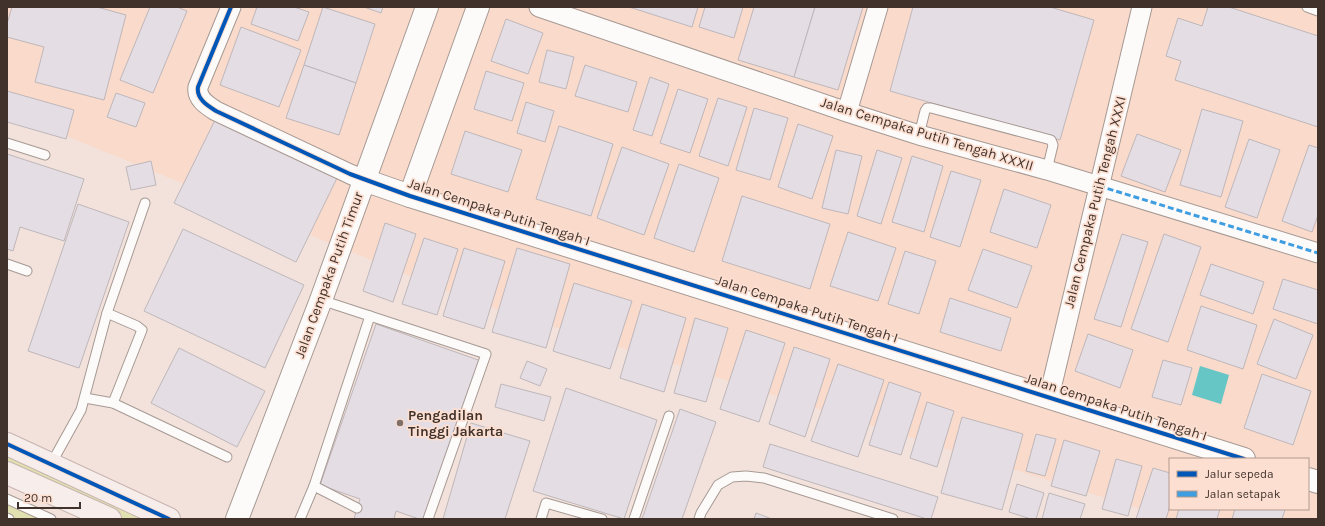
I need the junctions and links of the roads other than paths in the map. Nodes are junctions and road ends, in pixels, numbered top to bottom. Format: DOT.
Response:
graph roads {
  1 [pos="231,7"];
  2 [pos="427,7"];
  3 [pos="478,7"];
  4 [pos="539,7"];
  5 [pos="878,7"];
  6 [pos="1142,7"];
  7 [pos="1307,7"];
  8 [pos="1318,11"];
  9 [pos="847,112"];
  10 [pos="919,135"];
  11 [pos="7,143"];
  12 [pos="46,155"];
  13 [pos="1047,170"];
  14 [pos="1099,186"];
  15 [pos="386,187"];
  16 [pos="145,203"];
  17 [pos="1318,254"];
  18 [pos="7,264"];
  19 [pos="27,271"];
  20 [pos="327,302"];
  21 [pos="107,313"];
  22 [pos="370,316"];
  23 [pos="1049,397"];
  24 [pos="85,398"];
  25 [pos="113,403"];
  26 [pos="669,416"];
  27 [pos="7,444"];
  28 [pos="227,457"];
  29 [pos="1241,458"];
  30 [pos="51,465"];
  31 [pos="7,473"];
  32 [pos="314,486"];
  33 [pos="7,499"];
  34 [pos="357,508"];
  35 [pos="51,519"];
  36 [pos="110,519"];
  37 [pos="169,519"];
  38 [pos="237,519"];
  39 [pos="300,519"];
  40 [pos="428,519"];
  41 [pos="541,519"];
  42 [pos="602,519"];
  43 [pos="634,519"];
  44 [pos="699,519"];
  45 [pos="893,519"];
  1 -- 15 [label="street"];
  2 -- 15 [label="street, Jalan Cempaka Putih Timur"];
  3 -- 15 [label="street"];
  4 -- 9 [label="street, Jalan Cempaka Putih Tengah XXXII"];
  5 -- 9 [label="street"];
  6 -- 14 [label="street, Jalan Cempaka Putih Tengah XXXI"];
  7 -- 8 [label="lane"];
  9 -- 10 [label="street, Jalan Cempaka Putih Tengah XXXII"];
  10 -- 13 [label="street, Jalan Cempaka Putih Tengah XXXII"];
  10 -- 13 [label="lane"];
  11 -- 12 [label="lane"];
  13 -- 14 [label="street, Jalan Cempaka Putih Tengah XXXII"];
  14 -- 17 [label="street, Jalan Cempaka Putih Tengah XXXII"];
  14 -- 23 [label="street, Jalan Cempaka Putih Tengah XXXI"];
  15 -- 20 [label="street, Jalan Cempaka Putih Timur"];
  15 -- 23 [label="street, Jalan Cempaka Putih Tengah I"];
  16 -- 21 [label="lane"];
  18 -- 19 [label="lane"];
  20 -- 22 [label="lane"];
  20 -- 38 [label="street, Jalan Cempaka Putih Timur"];
  21 -- 24 [label="lane"];
  21 -- 25 [label="lane"];
  22 -- 32 [label="lane"];
  22 -- 40 [label="lane"];
  23 -- 29 [label="street, Jalan Cempaka Putih Tengah I"];
  24 -- 25 [label="lane"];
  24 -- 30 [label="lane"];
  25 -- 28 [label="lane"];
  26 -- 43 [label="lane"];
  27 -- 30 [label="main road"];
  30 -- 37 [label="main road"];
  31 -- 36 [label="main road"];
  32 -- 34 [label="lane"];
  32 -- 39 [label="lane"];
  33 -- 35 [label="lane"];
  41 -- 42 [label="lane"];
  44 -- 45 [label="lane"];
}
